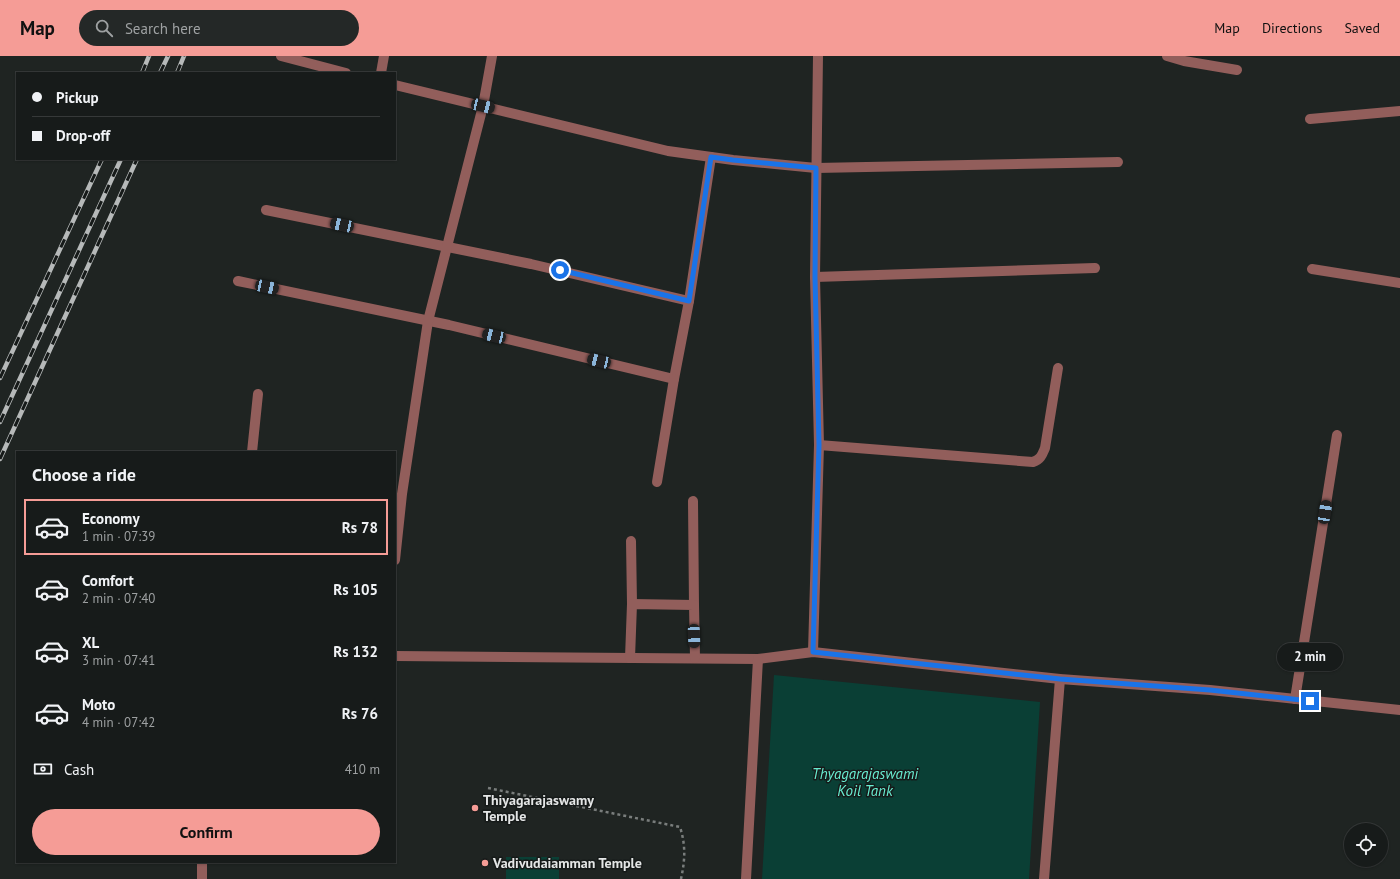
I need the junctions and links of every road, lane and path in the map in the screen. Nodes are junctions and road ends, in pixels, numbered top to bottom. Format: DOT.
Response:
graph roads {
  1 [pos="282,56"];
  2 [pos="384,56"];
  3 [pos="492,56"];
  4 [pos="818,56"];
  5 [pos="1167,56"];
  6 [pos="1237,70"];
  7 [pos="342,72"];
  8 [pos="381,72"];
  9 [pos="396,85"];
  10 [pos="483,106"];
  11 [pos="1400,111"];
  12 [pos="1310,119"];
  13 [pos="711,157"];
  14 [pos="1118,162"];
  15 [pos="816,168"];
  16 [pos="266,210"];
  17 [pos="447,247"];
  18 [pos="1095,268"];
  19 [pos="1312,268"];
  20 [pos="815,277"];
  21 [pos="238,281"];
  22 [pos="1400,283"];
  23 [pos="689,301"];
  24 [pos="428,321"];
  25 [pos="1058,368"];
  26 [pos="674,379"];
  27 [pos="258,394"];
  28 [pos="1337,435"];
  29 [pos="819,445"];
  30 [pos="252,451"];
  31 [pos="657,482"];
  32 [pos="399,494"];
  33 [pos="693,501"];
  34 [pos="631,541"];
  35 [pos="396,544"];
  36 [pos="632,604"];
  37 [pos="694,605"];
  38 [pos="813,652"];
  39 [pos="396,656"];
  40 [pos="630,658"];
  41 [pos="695,658"];
  42 [pos="758,659"];
  43 [pos="1060,679"];
  44 [pos="1295,699"];
  45 [pos="1400,710"];
  46 [pos="488,788"];
  47 [pos="202,863"];
  48 [pos="202,879"];
  49 [pos="681,879"];
  50 [pos="746,879"];
  51 [pos="1044,879"];
  1 -- 7 [label="street"];
  2 -- 8 [label="street"];
  3 -- 10 [label="street"];
  4 -- 15 [label="street"];
  5 -- 6 [label="street"];
  9 -- 10 [label="street"];
  10 -- 13 [label="street"];
  10 -- 17 [label="street"];
  11 -- 12 [label="street"];
  13 -- 15 [label="street"];
  13 -- 23 [label="street"];
  14 -- 15 [label="street"];
  15 -- 20 [label="street"];
  16 -- 17 [label="street"];
  17 -- 23 [label="street"];
  17 -- 24 [label="street"];
  18 -- 20 [label="street"];
  19 -- 22 [label="street"];
  20 -- 29 [label="street"];
  21 -- 24 [label="street"];
  23 -- 26 [label="street"];
  24 -- 26 [label="street"];
  24 -- 32 [label="street"];
  25 -- 29 [label="street"];
  26 -- 31 [label="street"];
  27 -- 30 [label="street"];
  28 -- 44 [label="street"];
  29 -- 38 [label="street"];
  32 -- 35 [label="street"];
  33 -- 37 [label="street"];
  34 -- 36 [label="street"];
  36 -- 37 [label="street"];
  36 -- 40 [label="street"];
  37 -- 41 [label="street"];
  38 -- 42 [label="street"];
  38 -- 43 [label="street"];
  39 -- 40 [label="street"];
  40 -- 41 [label="street"];
  41 -- 42 [label="street"];
  42 -- 50 [label="street"];
  43 -- 44 [label="street"];
  43 -- 51 [label="street"];
  44 -- 45 [label="street"];
  46 -- 49 [label="path"];
  47 -- 48 [label="street"];
}
